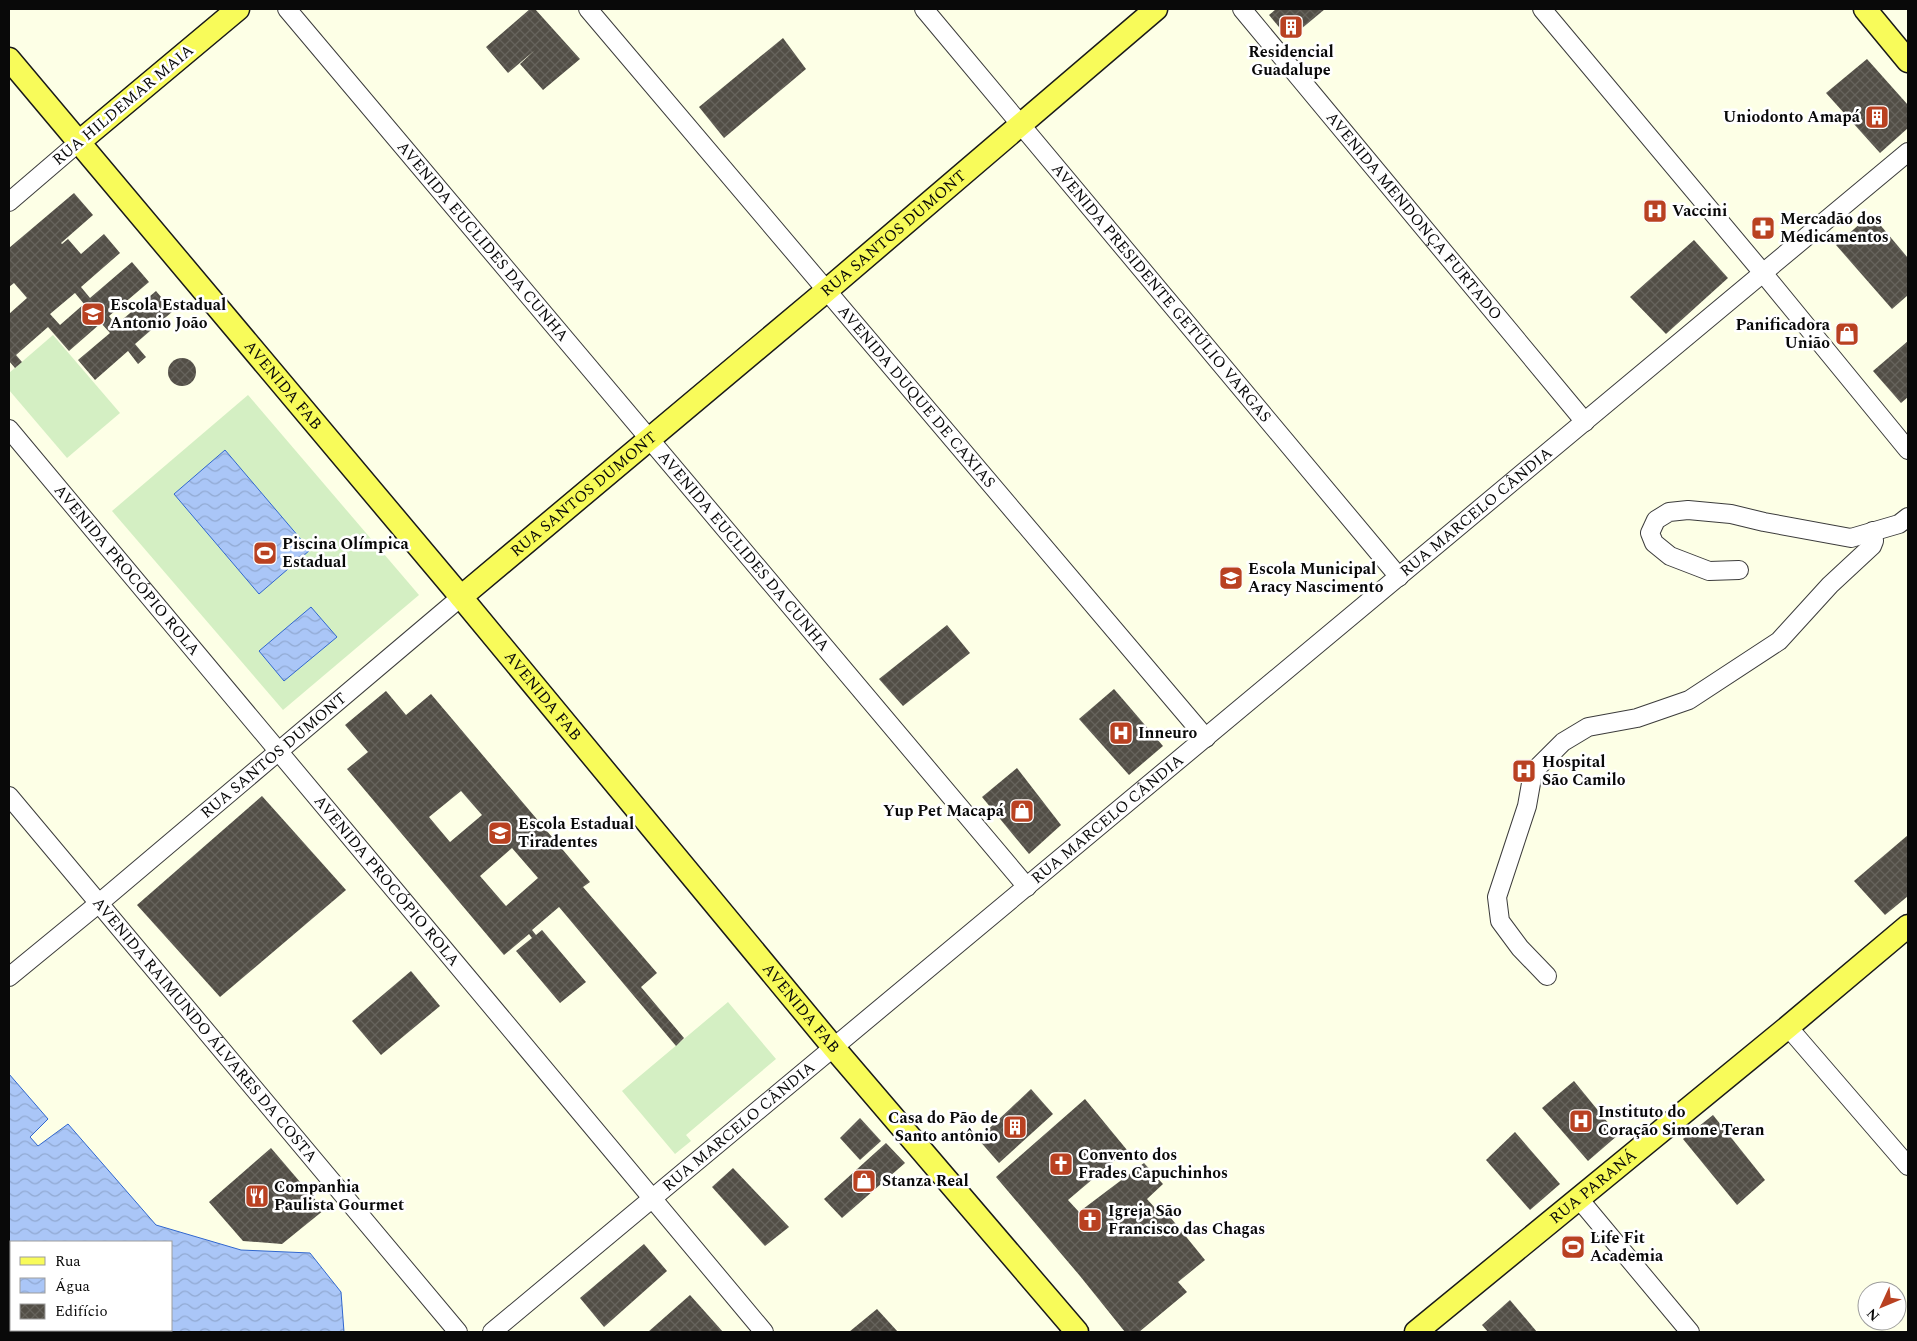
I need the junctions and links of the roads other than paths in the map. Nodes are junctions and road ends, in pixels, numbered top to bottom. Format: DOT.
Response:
graph roads {
  1 [pos="238,9"];
  2 [pos="287,9"];
  3 [pos="588,9"];
  4 [pos="924,9"];
  5 [pos="1156,9"];
  6 [pos="1242,9"];
  7 [pos="1542,9"];
  8 [pos="1865,9"];
  9 [pos="9,59"];
  10 [pos="1908,61"];
  11 [pos="1022,125"];
  12 [pos="79,142"];
  13 [pos="1908,152"];
  14 [pos="9,202"];
  15 [pos="1763,273"];
  16 [pos="826,291"];
  17 [pos="1585,422"];
  18 [pos="9,429"];
  19 [pos="649,439"];
  20 [pos="1908,450"];
  21 [pos="1908,517"];
  22 [pos="1873,531"];
  23 [pos="1739,570"];
  24 [pos="1399,577"];
  25 [pos="461,597"];
  26 [pos="1206,738"];
  27 [pos="278,752"];
  28 [pos="9,796"];
  29 [pos="1027,887"];
  30 [pos="98,904"];
  31 [pos="1908,926"];
  32 [pos="1547,976"];
  33 [pos="9,977"];
  34 [pos="1788,1027"];
  35 [pos="834,1048"];
  36 [pos="1908,1166"];
  37 [pos="653,1199"];
  38 [pos="1578,1199"];
  39 [pos="458,1332"];
  40 [pos="492,1332"];
  41 [pos="764,1332"];
  42 [pos="1077,1332"];
  43 [pos="1416,1332"];
  44 [pos="1690,1332"];
  1 -- 12 [label="main road, RUA HILDEMAR MAIA"];
  2 -- 19 [label="street, AVENIDA EUCLIDES DA CUNHA"];
  3 -- 16 [label="street, AVENIDA DUQUE DE CAXIAS"];
  4 -- 11 [label="street, AVENIDA PRESIDENTE GETÚLIO VARGAS"];
  5 -- 11 [label="main road, RUA SANTOS DUMONT"];
  6 -- 17 [label="street, AVENIDA MENDONÇA FURTADO"];
  7 -- 15 [label="street"];
  8 -- 10 [label="main road"];
  9 -- 12 [label="main road, AVENIDA FAB"];
  11 -- 16 [label="main road, RUA SANTOS DUMONT"];
  11 -- 24 [label="street, AVENIDA PRESIDENTE GETÚLIO VARGAS"];
  12 -- 14 [label="street, RUA HILDEMAR MAIA"];
  12 -- 25 [label="main road, AVENIDA FAB"];
  13 -- 15 [label="street, RUA MARCELO CÂNDIA"];
  15 -- 17 [label="street, RUA MARCELO CÂNDIA"];
  15 -- 20 [label="street"];
  16 -- 19 [label="main road, RUA SANTOS DUMONT"];
  16 -- 26 [label="street, AVENIDA DUQUE DE CAXIAS"];
  17 -- 24 [label="street, RUA MARCELO CÂNDIA"];
  18 -- 27 [label="street, AVENIDA PROCÓPIO ROLA"];
  19 -- 25 [label="main road, RUA SANTOS DUMONT"];
  19 -- 29 [label="street, AVENIDA EUCLIDES DA CUNHA"];
  21 -- 22 [label="street"];
  22 -- 23 [label="street"];
  22 -- 32 [label="street"];
  24 -- 26 [label="street, RUA MARCELO CÂNDIA"];
  25 -- 27 [label="street, RUA SANTOS DUMONT"];
  25 -- 35 [label="main road, AVENIDA FAB"];
  26 -- 29 [label="street, RUA MARCELO CÂNDIA"];
  27 -- 30 [label="street, RUA SANTOS DUMONT"];
  27 -- 37 [label="street, AVENIDA PROCÓPIO ROLA"];
  28 -- 30 [label="street, AVENIDA RAIMUNDO ÁLVARES DA COSTA"];
  29 -- 35 [label="street, RUA MARCELO CÂNDIA"];
  30 -- 33 [label="street, RUA SANTOS DUMONT"];
  30 -- 39 [label="street, AVENIDA RAIMUNDO ÁLVARES DA COSTA"];
  31 -- 34 [label="main road, RUA PARANÁ"];
  34 -- 36 [label="street"];
  34 -- 38 [label="main road, RUA PARANÁ"];
  35 -- 37 [label="street, RUA MARCELO CÂNDIA"];
  35 -- 42 [label="main road, AVENIDA FAB"];
  37 -- 40 [label="street, RUA MARCELO CÂNDIA"];
  37 -- 41 [label="street, AVENIDA PROCÓPIO ROLA"];
  38 -- 43 [label="main road, RUA PARANÁ"];
  38 -- 44 [label="street"];
}
